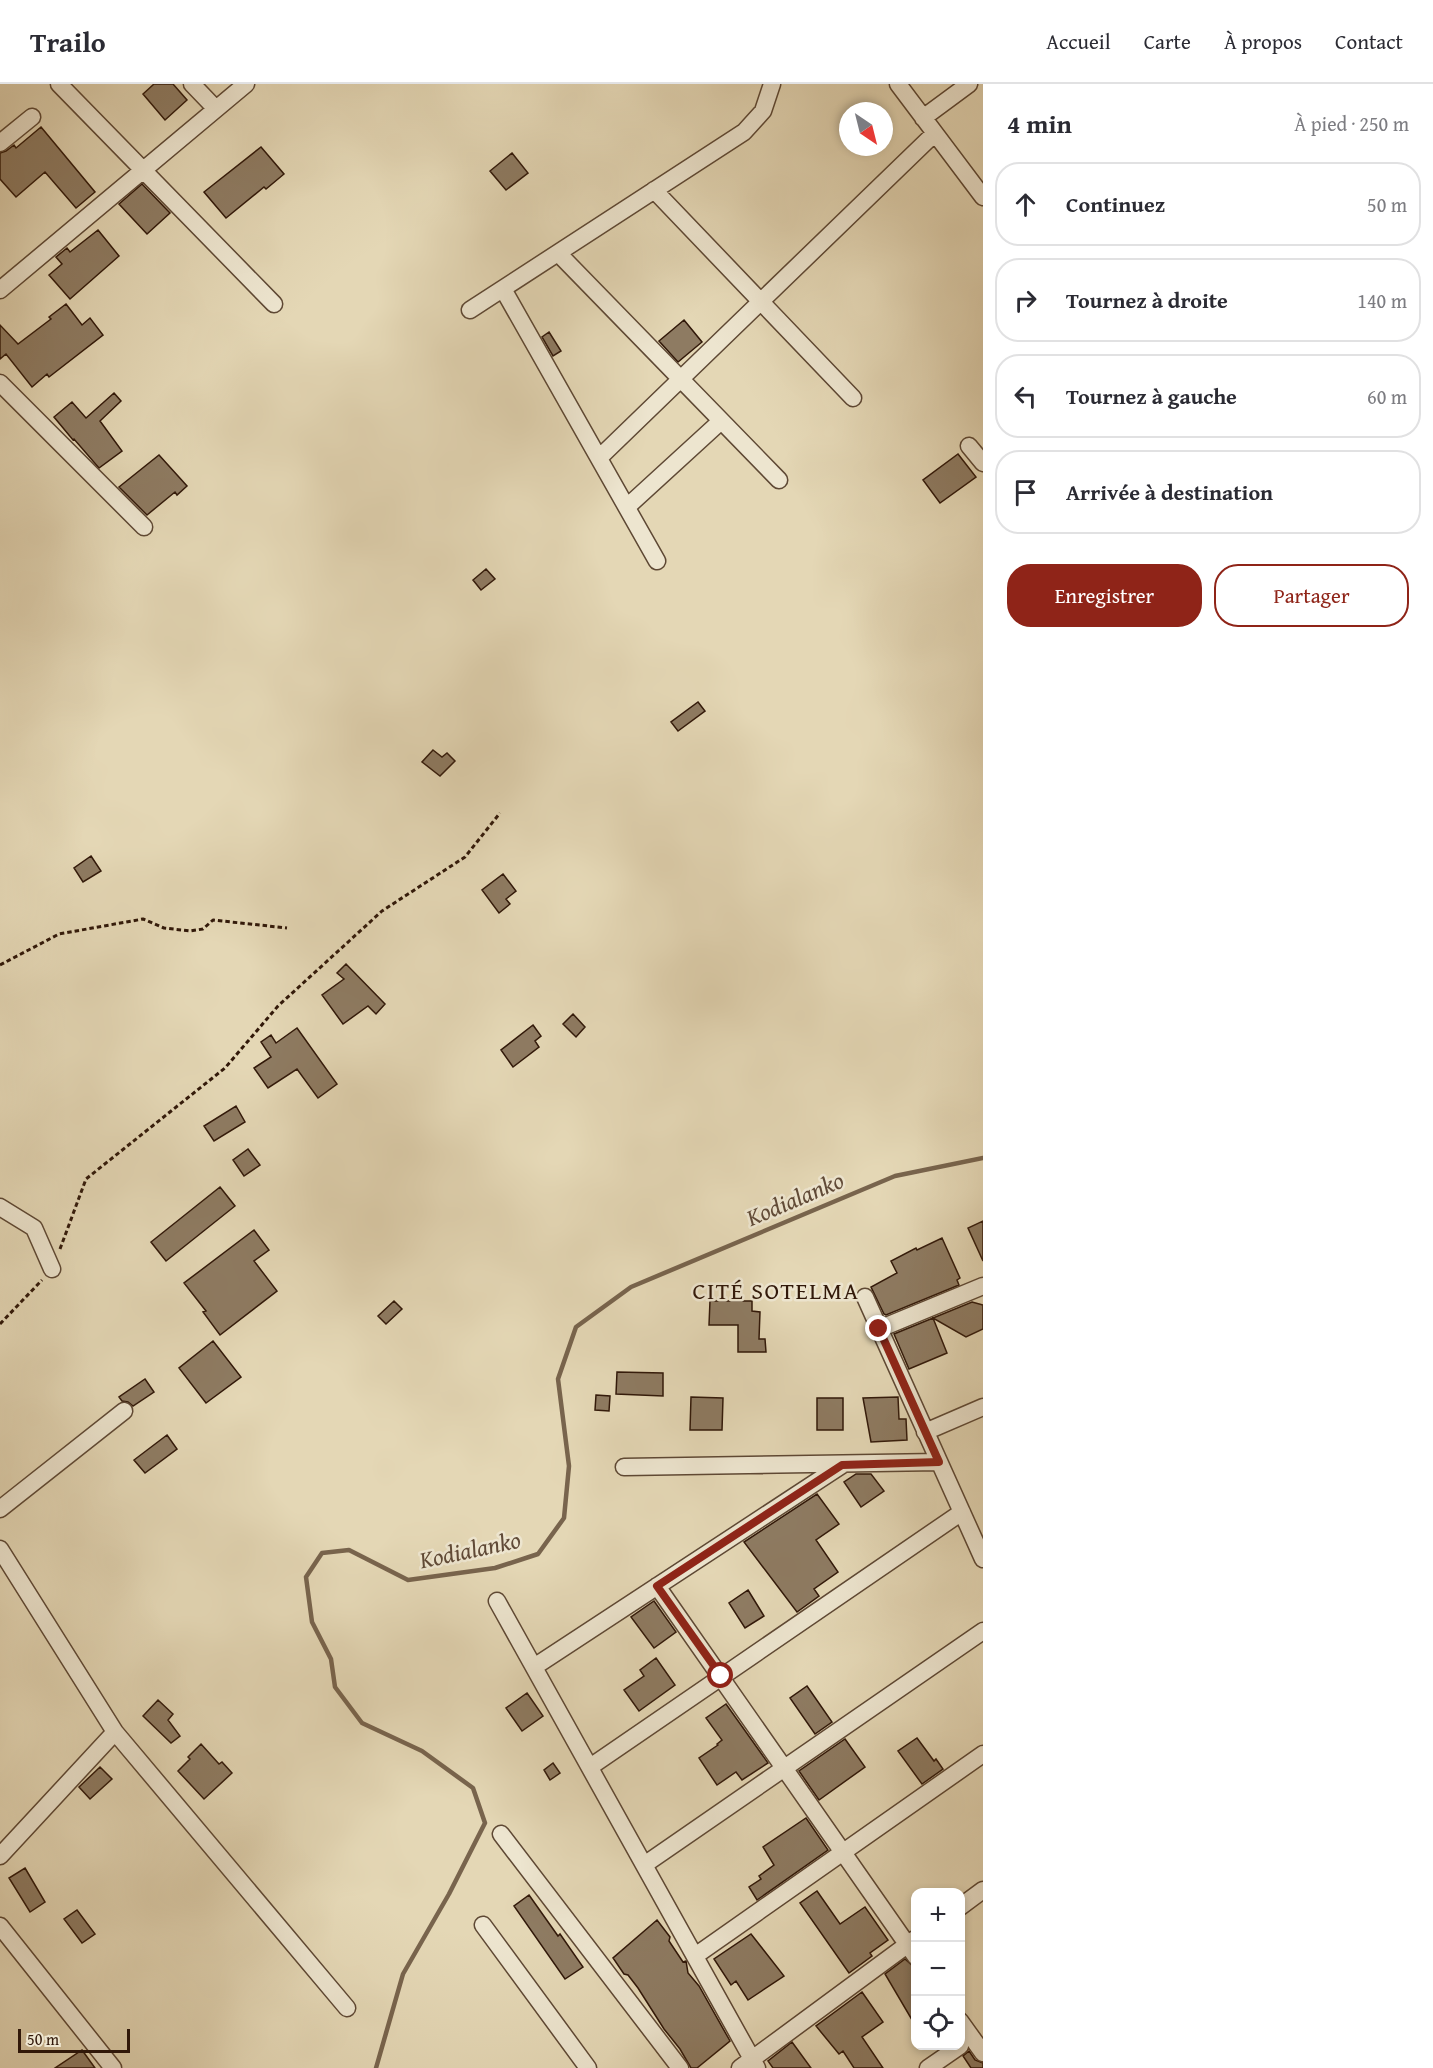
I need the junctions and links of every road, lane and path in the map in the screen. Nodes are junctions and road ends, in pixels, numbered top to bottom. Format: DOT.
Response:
graph roads {
  1 [pos="59,84"];
  2 [pos="192,84"];
  3 [pos="246,84"];
  4 [pos="772,84"];
  5 [pos="898,84"];
  6 [pos="969,84"];
  7 [pos="216,110"];
  8 [pos="32,117"];
  9 [pos="923,118"];
  10 [pos="935,133"];
  11 [pos="0,143"];
  12 [pos="144,170"];
  13 [pos="654,190"];
  14 [pos="983,197"];
  15 [pos="558,253"];
  16 [pos="503,289"];
  17 [pos="0,290"];
  18 [pos="761,301"];
  19 [pos="274,304"];
  20 [pos="470,310"];
  21 [pos="681,379"];
  22 [pos="0,383"];
  23 [pos="853,398"];
  24 [pos="721,420"];
  25 [pos="969,446"];
  26 [pos="599,458"];
  27 [pos="983,463"];
  28 [pos="779,480"];
  29 [pos="627,507"];
  30 [pos="144,526"];
  31 [pos="657,561"];
  32 [pos="500,813"];
  33 [pos="287,928"];
  34 [pos="0,965"];
  35 [pos="0,1208"];
  36 [pos="52,1269"];
  37 [pos="983,1286"];
  38 [pos="865,1297"];
  39 [pos="0,1324"];
  40 [pos="879,1329"];
  41 [pos="983,1407"];
  42 [pos="124,1411"];
  43 [pos="925,1432"];
  44 [pos="939,1462"];
  45 [pos="842,1465"];
  46 [pos="624,1467"];
  47 [pos="0,1509"];
  48 [pos="971,1520"];
  49 [pos="0,1548"];
  50 [pos="983,1559"];
  51 [pos="657,1586"];
  52 [pos="497,1601"];
  53 [pos="983,1630"];
  54 [pos="534,1667"];
  55 [pos="721,1676"];
  56 [pos="115,1732"];
  57 [pos="983,1754"];
  58 [pos="590,1767"];
  59 [pos="784,1768"];
  60 [pos="501,1834"];
  61 [pos="843,1852"];
  62 [pos="0,1856"];
  63 [pos="644,1865"];
  64 [pos="983,1890"];
  65 [pos="965,1903"];
  66 [pos="483,1925"];
  67 [pos="0,1926"];
  68 [pos="911,1944"];
  69 [pos="911,1948"];
  70 [pos="695,1956"];
  71 [pos="347,2008"];
  72 [pos="969,2040"];
  73 [pos="983,2054"];
  74 [pos="750,2065"];
  75 [pos="113,2068"];
  76 [pos="588,2068"];
  77 [pos="680,2068"];
  78 [pos="928,2068"];
  1 -- 12 [label="street"];
  2 -- 7 [label="street"];
  3 -- 7 [label="street"];
  4 -- 13 [label="street"];
  5 -- 9 [label="street"];
  6 -- 9 [label="street"];
  7 -- 12 [label="street"];
  8 -- 11 [label="street"];
  9 -- 10 [label="street"];
  10 -- 14 [label="street"];
  10 -- 18 [label="street"];
  12 -- 17 [label="street"];
  12 -- 19 [label="street"];
  13 -- 15 [label="street"];
  13 -- 18 [label="street"];
  15 -- 16 [label="street"];
  15 -- 21 [label="street"];
  16 -- 20 [label="street"];
  16 -- 26 [label="street"];
  18 -- 21 [label="street"];
  18 -- 23 [label="street"];
  21 -- 24 [label="street"];
  21 -- 26 [label="street"];
  22 -- 30 [label="street"];
  24 -- 28 [label="street"];
  24 -- 29 [label="street"];
  25 -- 27 [label="street"];
  26 -- 29 [label="street"];
  29 -- 31 [label="street"];
  32 -- 36 [label="path"];
  33 -- 34 [label="path"];
  35 -- 36 [label="street"];
  36 -- 39 [label="path"];
  37 -- 40 [label="street"];
  38 -- 40 [label="street"];
  40 -- 43 [label="street"];
  41 -- 43 [label="street"];
  42 -- 47 [label="street"];
  43 -- 44 [label="street"];
  44 -- 45 [label="street"];
  44 -- 48 [label="street"];
  45 -- 46 [label="street"];
  45 -- 51 [label="street"];
  48 -- 50 [label="street"];
  48 -- 55 [label="street"];
  49 -- 56 [label="street"];
  51 -- 54 [label="street"];
  51 -- 55 [label="street"];
  52 -- 54 [label="street"];
  53 -- 59 [label="street"];
  54 -- 58 [label="street"];
  55 -- 58 [label="street"];
  55 -- 59 [label="street"];
  56 -- 62 [label="street"];
  56 -- 71 [label="street"];
  57 -- 61 [label="street"];
  58 -- 63 [label="street"];
  59 -- 61 [label="street"];
  59 -- 63 [label="street"];
  60 -- 77 [label="street"];
  61 -- 68 [label="street"];
  61 -- 70 [label="street"];
  63 -- 70 [label="street"];
  64 -- 65 [label="street"];
  66 -- 76 [label="street"];
  67 -- 75 [label="street"];
  69 -- 74 [label="street"];
  70 -- 74 [label="street"];
  72 -- 73 [label="street"];
  72 -- 78 [label="street"];
}
